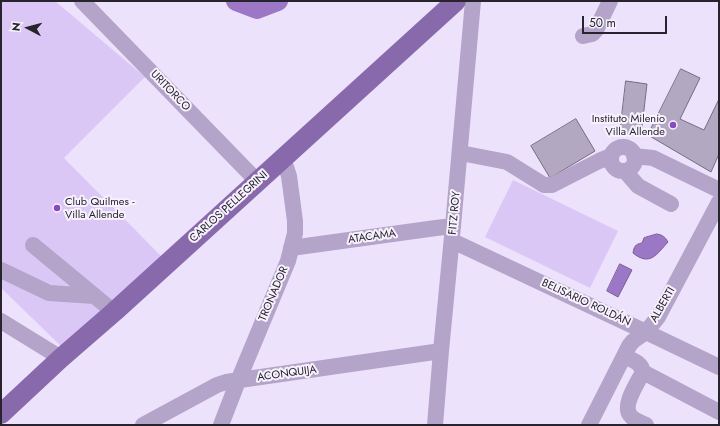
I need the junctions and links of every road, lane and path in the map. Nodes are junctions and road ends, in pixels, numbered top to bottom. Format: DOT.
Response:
graph roads {
  1 [pos="82,1"];
  2 [pos="456,1"];
  3 [pos="473,1"];
  4 [pos="610,1"];
  5 [pos="583,36"];
  6 [pos="460,154"];
  7 [pos="611,156"];
  8 [pos="634,156"];
  9 [pos="283,158"];
  10 [pos="625,171"];
  11 [pos="257,181"];
  12 [pos="719,190"];
  13 [pos="719,202"];
  14 [pos="671,204"];
  15 [pos="453,234"];
  16 [pos="33,245"];
  17 [pos="292,248"];
  18 [pos="1,270"];
  19 [pos="94,296"];
  20 [pos="114,312"];
  21 [pos="1,321"];
  22 [pos="646,332"];
  23 [pos="441,351"];
  24 [pos="624,356"];
  25 [pos="61,358"];
  26 [pos="719,367"];
  27 [pos="643,372"];
  28 [pos="238,381"];
  29 [pos="719,412"];
  30 [pos="1,414"];
  31 [pos="143,425"];
  32 [pos="221,425"];
  33 [pos="435,425"];
  34 [pos="589,425"];
  35 [pos="646,425"];
  1 -- 11 [label="street, URITORCO"];
  2 -- 9 [label="main road, CARLOS PELLEGRINI"];
  3 -- 6 [label="street, FITZ ROY"];
  4 -- 5 [label="street"];
  6 -- 7 [label="street"];
  6 -- 15 [label="street, FITZ ROY"];
  7 -- 8 [label="street"];
  7 -- 10 [label="street"];
  8 -- 10 [label="street"];
  8 -- 12 [label="street"];
  9 -- 11 [label="main road, CARLOS PELLEGRINI"];
  9 -- 17 [label="street, TRONADOR"];
  10 -- 14 [label="street"];
  11 -- 20 [label="main road, CARLOS PELLEGRINI"];
  13 -- 22 [label="street, ALBERTI"];
  15 -- 17 [label="street, ATACAMA"];
  15 -- 22 [label="street, BELISARIO ROLDÁN"];
  15 -- 23 [label="street, FITZ ROY"];
  16 -- 19 [label="street"];
  17 -- 28 [label="street, TRONADOR"];
  18 -- 19 [label="street"];
  19 -- 20 [label="street"];
  20 -- 25 [label="main road, CARLOS PELLEGRINI"];
  21 -- 25 [label="street"];
  22 -- 24 [label="street, ALBERTI"];
  22 -- 26 [label="street, BELISARIO ROLDÁN"];
  23 -- 28 [label="street, ACONQUIJA"];
  23 -- 33 [label="street, FITZ ROY"];
  24 -- 27 [label="street"];
  24 -- 34 [label="street, ALBERTI"];
  25 -- 30 [label="main road, CARLOS PELLEGRINI"];
  27 -- 29 [label="street"];
  27 -- 35 [label="street"];
  28 -- 31 [label="street, ACONQUIJA"];
  28 -- 32 [label="street, TRONADOR"];
}
